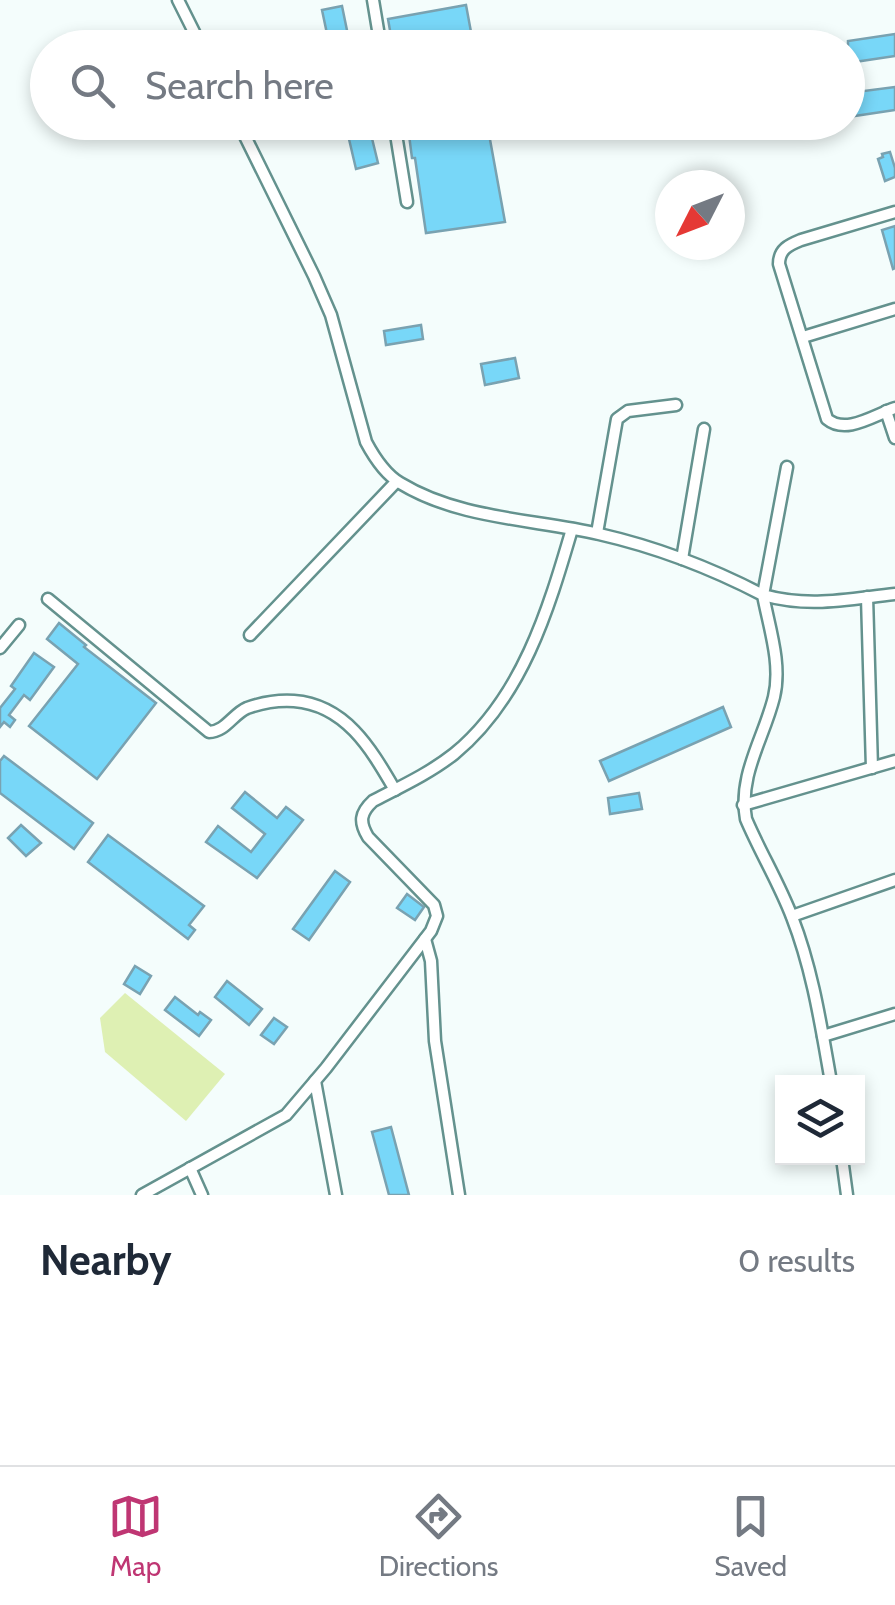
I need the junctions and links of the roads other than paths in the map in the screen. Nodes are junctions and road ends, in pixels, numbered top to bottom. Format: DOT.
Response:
graph roads {
  1 [pos="178,0"];
  2 [pos="373,0"];
  3 [pos="193,30"];
  4 [pos="378,30"];
  5 [pos="247,140"];
  6 [pos="397,140"];
  7 [pos="407,202"];
  8 [pos="895,212"];
  9 [pos="895,309"];
  10 [pos="802,336"];
  11 [pos="676,404"];
  12 [pos="890,410"];
  13 [pos="704,430"];
  14 [pos="895,438"];
  15 [pos="787,466"];
  16 [pos="396,482"];
  17 [pos="572,529"];
  18 [pos="596,533"];
  19 [pos="682,559"];
  20 [pos="895,594"];
  21 [pos="763,595"];
  22 [pos="867,597"];
  23 [pos="48,599"];
  24 [pos="19,625"];
  25 [pos="250,636"];
  26 [pos="0,648"];
  27 [pos="895,761"];
  28 [pos="872,768"];
  29 [pos="395,790"];
  30 [pos="743,804"];
  31 [pos="895,880"];
  32 [pos="792,916"];
  33 [pos="426,939"];
  34 [pos="895,1014"];
  35 [pos="824,1036"];
  36 [pos="830,1075"];
  37 [pos="315,1081"];
  38 [pos="843,1165"];
  39 [pos="190,1168"];
  40 [pos="142,1195"];
  41 [pos="202,1195"];
  42 [pos="336,1195"];
  43 [pos="458,1195"];
  44 [pos="847,1195"];
  1 -- 3 [label="street"];
  2 -- 4 [label="street"];
  5 -- 16 [label="street"];
  6 -- 7 [label="street"];
  8 -- 10 [label="street"];
  9 -- 10 [label="street"];
  10 -- 12 [label="street"];
  11 -- 18 [label="street"];
  12 -- 14 [label="street"];
  13 -- 19 [label="street"];
  15 -- 21 [label="street"];
  16 -- 17 [label="street"];
  16 -- 25 [label="street"];
  17 -- 18 [label="street"];
  17 -- 29 [label="street"];
  18 -- 19 [label="street"];
  19 -- 21 [label="street"];
  20 -- 22 [label="street"];
  21 -- 22 [label="street"];
  21 -- 30 [label="street"];
  22 -- 28 [label="street"];
  23 -- 29 [label="street"];
  24 -- 26 [label="street"];
  27 -- 28 [label="street"];
  28 -- 30 [label="street"];
  29 -- 33 [label="street"];
  30 -- 32 [label="street"];
  31 -- 32 [label="street"];
  32 -- 35 [label="street"];
  33 -- 37 [label="street"];
  33 -- 43 [label="street"];
  34 -- 35 [label="street"];
  35 -- 36 [label="street"];
  37 -- 39 [label="street"];
  37 -- 42 [label="street"];
  38 -- 44 [label="street"];
  39 -- 40 [label="street"];
  39 -- 41 [label="street"];
}
